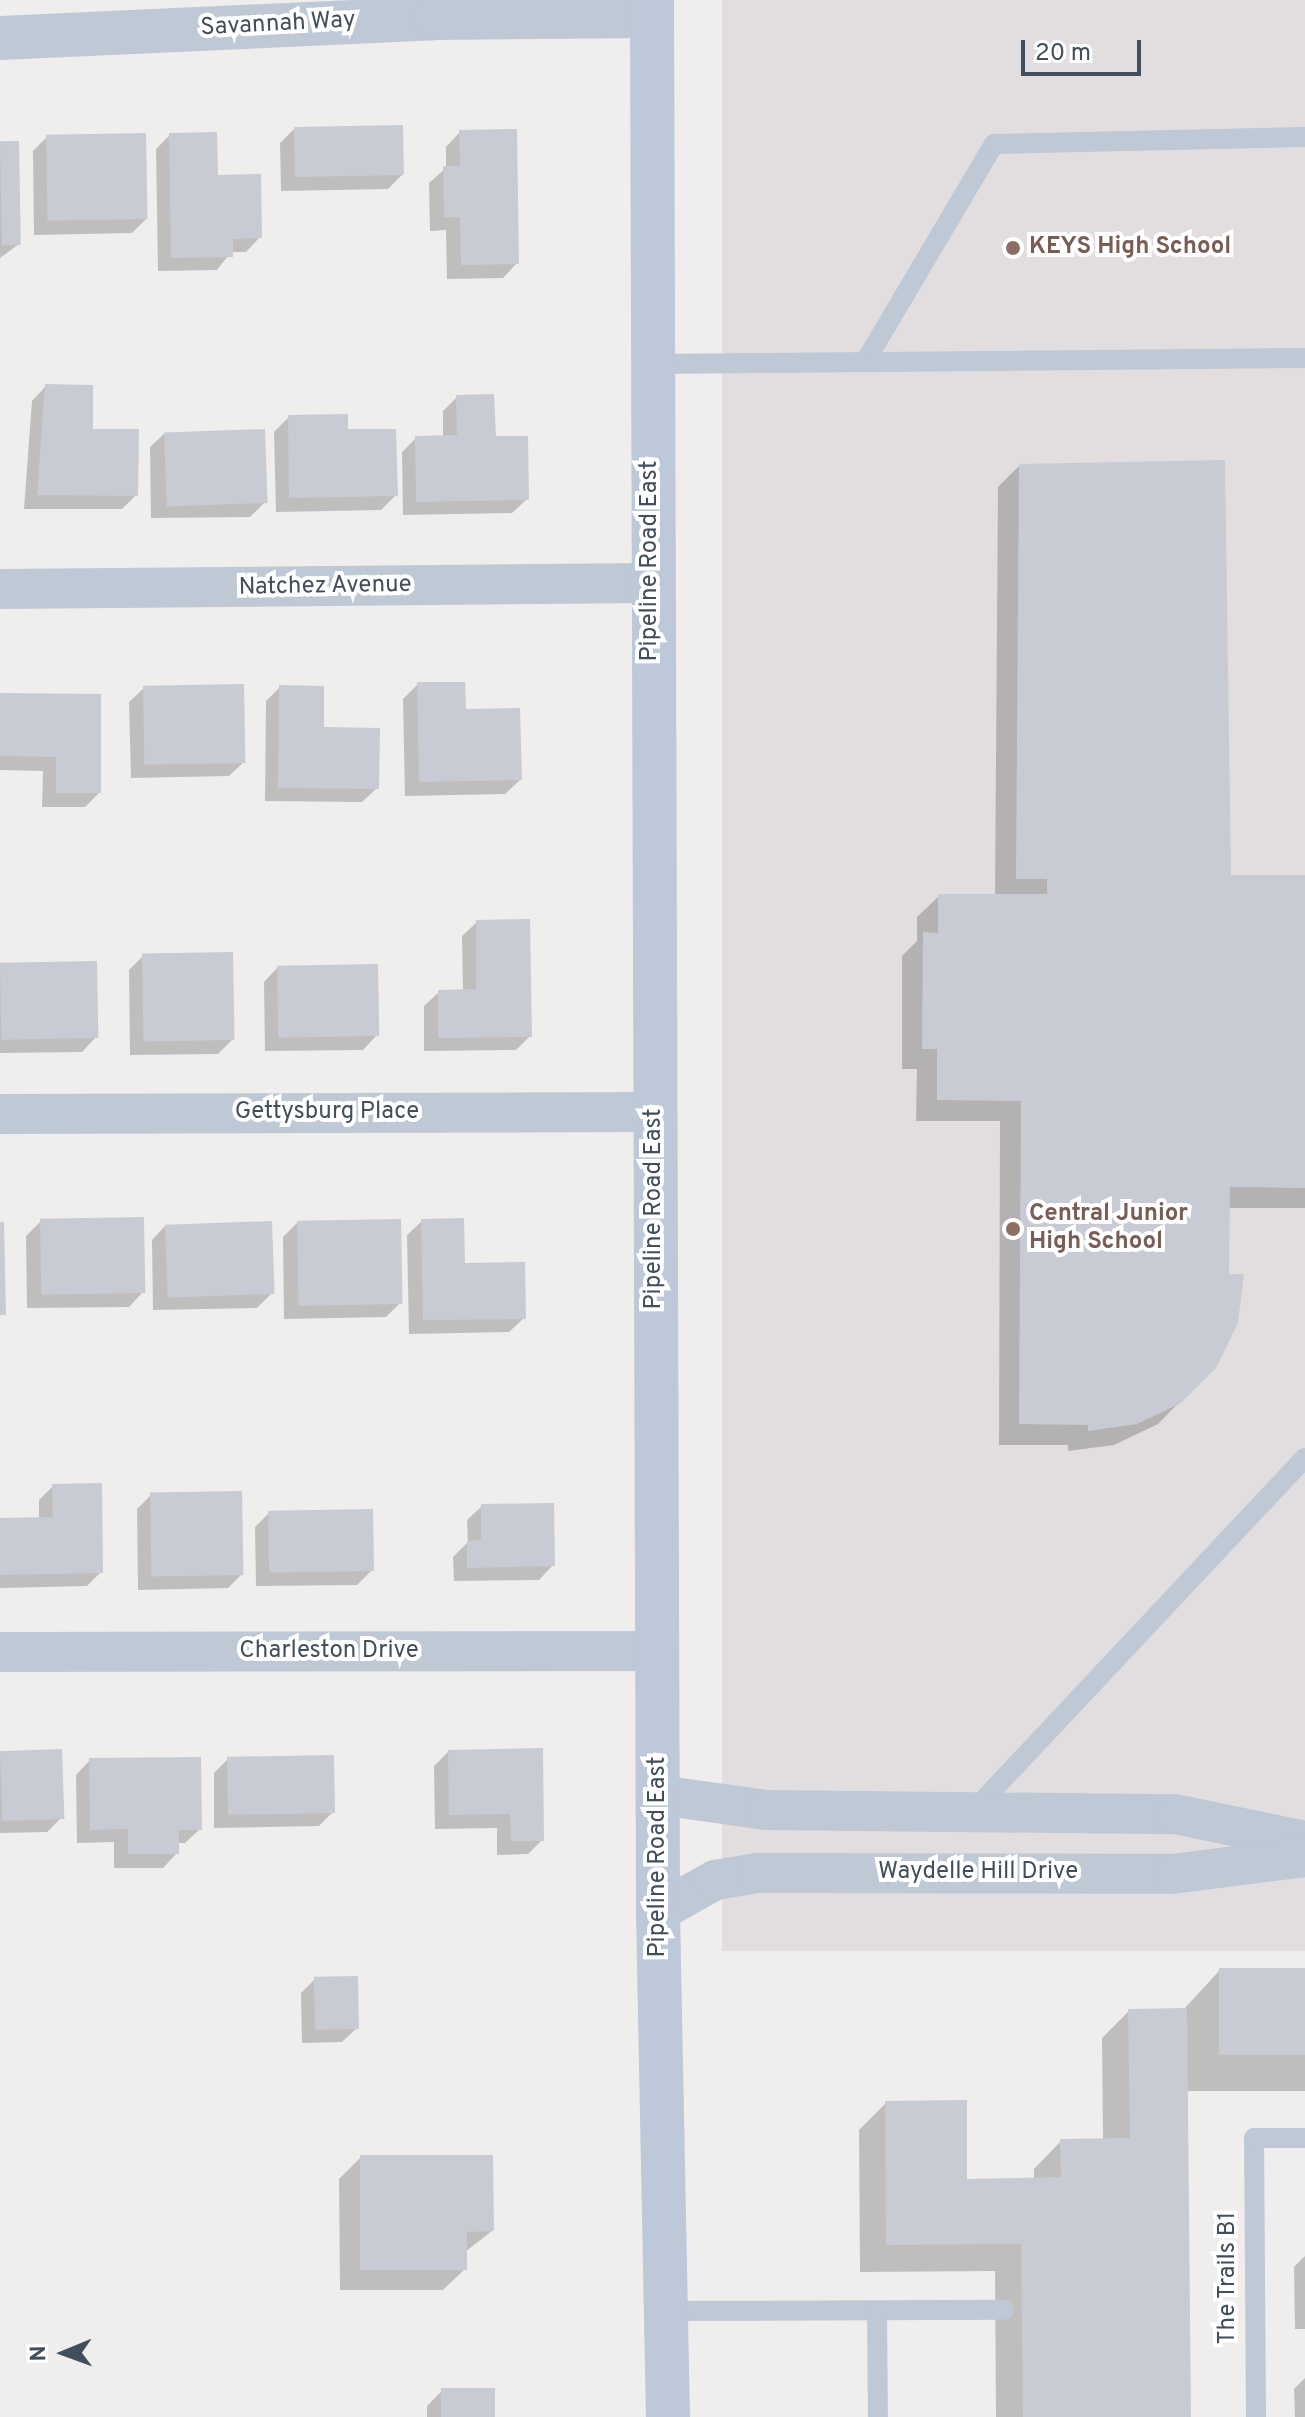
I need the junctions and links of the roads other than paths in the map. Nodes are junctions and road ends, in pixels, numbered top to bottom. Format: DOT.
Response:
graph roads {
  1 [pos="652,8"];
  2 [pos="0,38"];
  3 [pos="1305,137"];
  4 [pos="1305,358"];
  5 [pos="865,362"];
  6 [pos="650,364"];
  7 [pos="651,583"];
  8 [pos="0,589"];
  9 [pos="655,1112"];
  10 [pos="0,1114"];
  11 [pos="1305,1458"];
  12 [pos="658,1651"];
  13 [pos="0,1652"];
  14 [pos="659,1795"];
  15 [pos="973,1811"];
  16 [pos="1305,1841"];
  17 [pos="1305,1857"];
  18 [pos="658,1912"];
  19 [pos="1305,2138"];
  20 [pos="1004,2310"];
  21 [pos="666,2311"];
  22 [pos="877,2311"];
  23 [pos="668,2417"];
  24 [pos="878,2417"];
  25 [pos="1256,2417"];
  1 -- 2 [label="street, Savannah Way"];
  1 -- 6 [label="main road, Pipeline Road East"];
  3 -- 5 [label="lane"];
  4 -- 5 [label="lane"];
  5 -- 6 [label="lane"];
  6 -- 7 [label="main road, Pipeline Road East"];
  7 -- 8 [label="street, Natchez Avenue"];
  7 -- 9 [label="main road, Pipeline Road East"];
  9 -- 10 [label="street, Gettysburg Place"];
  9 -- 12 [label="main road, Pipeline Road East"];
  11 -- 15 [label="lane"];
  12 -- 13 [label="street, Charleston Drive"];
  12 -- 14 [label="main road, Pipeline Road East"];
  14 -- 15 [label="street"];
  14 -- 18 [label="main road, Pipeline Road East"];
  15 -- 16 [label="street"];
  17 -- 18 [label="street, Waydelle Hill Drive"];
  18 -- 21 [label="main road, Pipeline Road East"];
  19 -- 25 [label="lane, The Trails B1"];
  20 -- 22 [label="lane"];
  21 -- 22 [label="lane"];
  21 -- 23 [label="main road, Pipeline Road East"];
  22 -- 24 [label="lane"];
}
